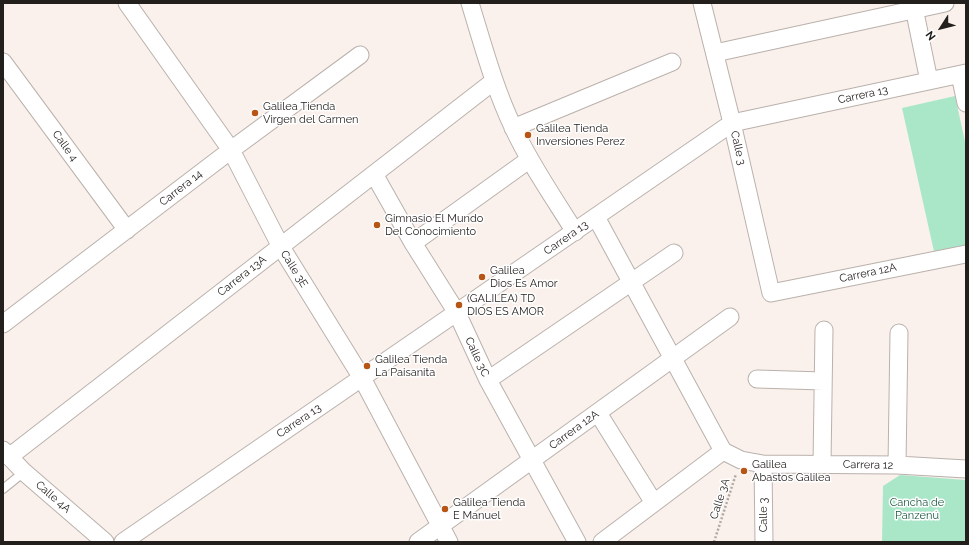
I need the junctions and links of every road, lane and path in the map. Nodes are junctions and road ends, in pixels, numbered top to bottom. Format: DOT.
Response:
graph roads {
  1 [pos="127,3"];
  2 [pos="470,3"];
  3 [pos="702,3"];
  4 [pos="945,3"];
  5 [pos="913,6"];
  6 [pos="715,53"];
  7 [pos="360,55"];
  8 [pos="3,62"];
  9 [pos="672,62"];
  10 [pos="963,74"];
  11 [pos="494,81"];
  12 [pos="929,81"];
  13 [pos="966,103"];
  14 [pos="732,123"];
  15 [pos="513,128"];
  16 [pos="231,150"];
  17 [pos="530,159"];
  18 [pos="374,174"];
  19 [pos="596,217"];
  20 [pos="127,230"];
  21 [pos="575,232"];
  22 [pos="413,244"];
  23 [pos="281,246"];
  24 [pos="674,253"];
  25 [pos="966,254"];
  26 [pos="632,283"];
  27 [pos="771,293"];
  28 [pos="457,313"];
  29 [pos="730,317"];
  30 [pos="4,322"];
  31 [pos="824,330"];
  32 [pos="899,333"];
  33 [pos="673,358"];
  34 [pos="362,378"];
  35 [pos="757,379"];
  36 [pos="488,380"];
  37 [pos="823,381"];
  38 [pos="598,413"];
  39 [pos="723,451"];
  40 [pos="6,453"];
  41 [pos="741,460"];
  42 [pos="532,461"];
  43 [pos="763,464"];
  44 [pos="822,464"];
  45 [pos="897,465"];
  46 [pos="966,469"];
  47 [pos="24,472"];
  48 [pos="3,489"];
  49 [pos="654,503"];
  50 [pos="439,526"];
  51 [pos="105,542"];
  52 [pos="124,542"];
  53 [pos="418,542"];
  54 [pos="449,542"];
  55 [pos="577,542"];
  56 [pos="602,542"];
  57 [pos="714,542"];
  58 [pos="764,542"];
  1 -- 16 [label="street, Calle 3E"];
  2 -- 11 [label="street"];
  3 -- 6 [label="street, Calle 3"];
  4 -- 5 [label="street"];
  5 -- 6 [label="street"];
  5 -- 12 [label="street"];
  6 -- 14 [label="street, Calle 3"];
  7 -- 16 [label="street, Carrera 14"];
  8 -- 20 [label="street, Calle 4"];
  9 -- 15 [label="street"];
  10 -- 12 [label="street, Carrera 13"];
  10 -- 13 [label="street"];
  11 -- 15 [label="street"];
  11 -- 18 [label="street, Carrera 13A"];
  12 -- 14 [label="street, Carrera 13"];
  14 -- 19 [label="street, Carrera 13"];
  14 -- 27 [label="street, Calle 3"];
  15 -- 17 [label="street"];
  16 -- 20 [label="street, Carrera 14"];
  16 -- 23 [label="street, Calle 3E"];
  17 -- 21 [label="street"];
  17 -- 22 [label="street"];
  18 -- 22 [label="street, Calle 3C"];
  18 -- 23 [label="street, Carrera 13A"];
  19 -- 21 [label="street, Carrera 13"];
  19 -- 26 [label="street"];
  20 -- 30 [label="street, Carrera 14"];
  21 -- 28 [label="street, Carrera 13"];
  22 -- 28 [label="street, Calle 3C"];
  23 -- 34 [label="street, Calle 3E"];
  23 -- 40 [label="street, Carrera 13A"];
  24 -- 26 [label="street"];
  25 -- 27 [label="street, Carrera 12A"];
  26 -- 33 [label="street"];
  26 -- 36 [label="street"];
  28 -- 34 [label="street, Carrera 13"];
  28 -- 36 [label="street, Calle 3C"];
  29 -- 33 [label="street, Carrera 12A"];
  31 -- 37 [label="street"];
  32 -- 45 [label="street"];
  33 -- 38 [label="street, Carrera 12A"];
  33 -- 39 [label="street"];
  34 -- 50 [label="street, Calle 3E"];
  34 -- 52 [label="street, Carrera 13"];
  35 -- 37 [label="street"];
  36 -- 42 [label="street, Calle 3C"];
  37 -- 44 [label="street"];
  38 -- 42 [label="street, Carrera 12A"];
  38 -- 49 [label="street"];
  39 -- 41 [label="street, Carrera 12"];
  39 -- 49 [label="street"];
  40 -- 47 [label="street, Calle 4A"];
  41 -- 43 [label="street, Carrera 12"];
  41 -- 57 [label="path, Calle 3A"];
  42 -- 50 [label="street, Carrera 12A"];
  42 -- 55 [label="street, Calle 3C"];
  43 -- 44 [label="street, Carrera 12"];
  43 -- 58 [label="street, Calle 3"];
  44 -- 45 [label="street, Carrera 12"];
  45 -- 46 [label="street, Carrera 12"];
  47 -- 48 [label="lane"];
  47 -- 51 [label="street, Calle 4A"];
  49 -- 56 [label="street"];
  50 -- 53 [label="street, Carrera 12A"];
  50 -- 54 [label="street, Calle 3E"];
}
